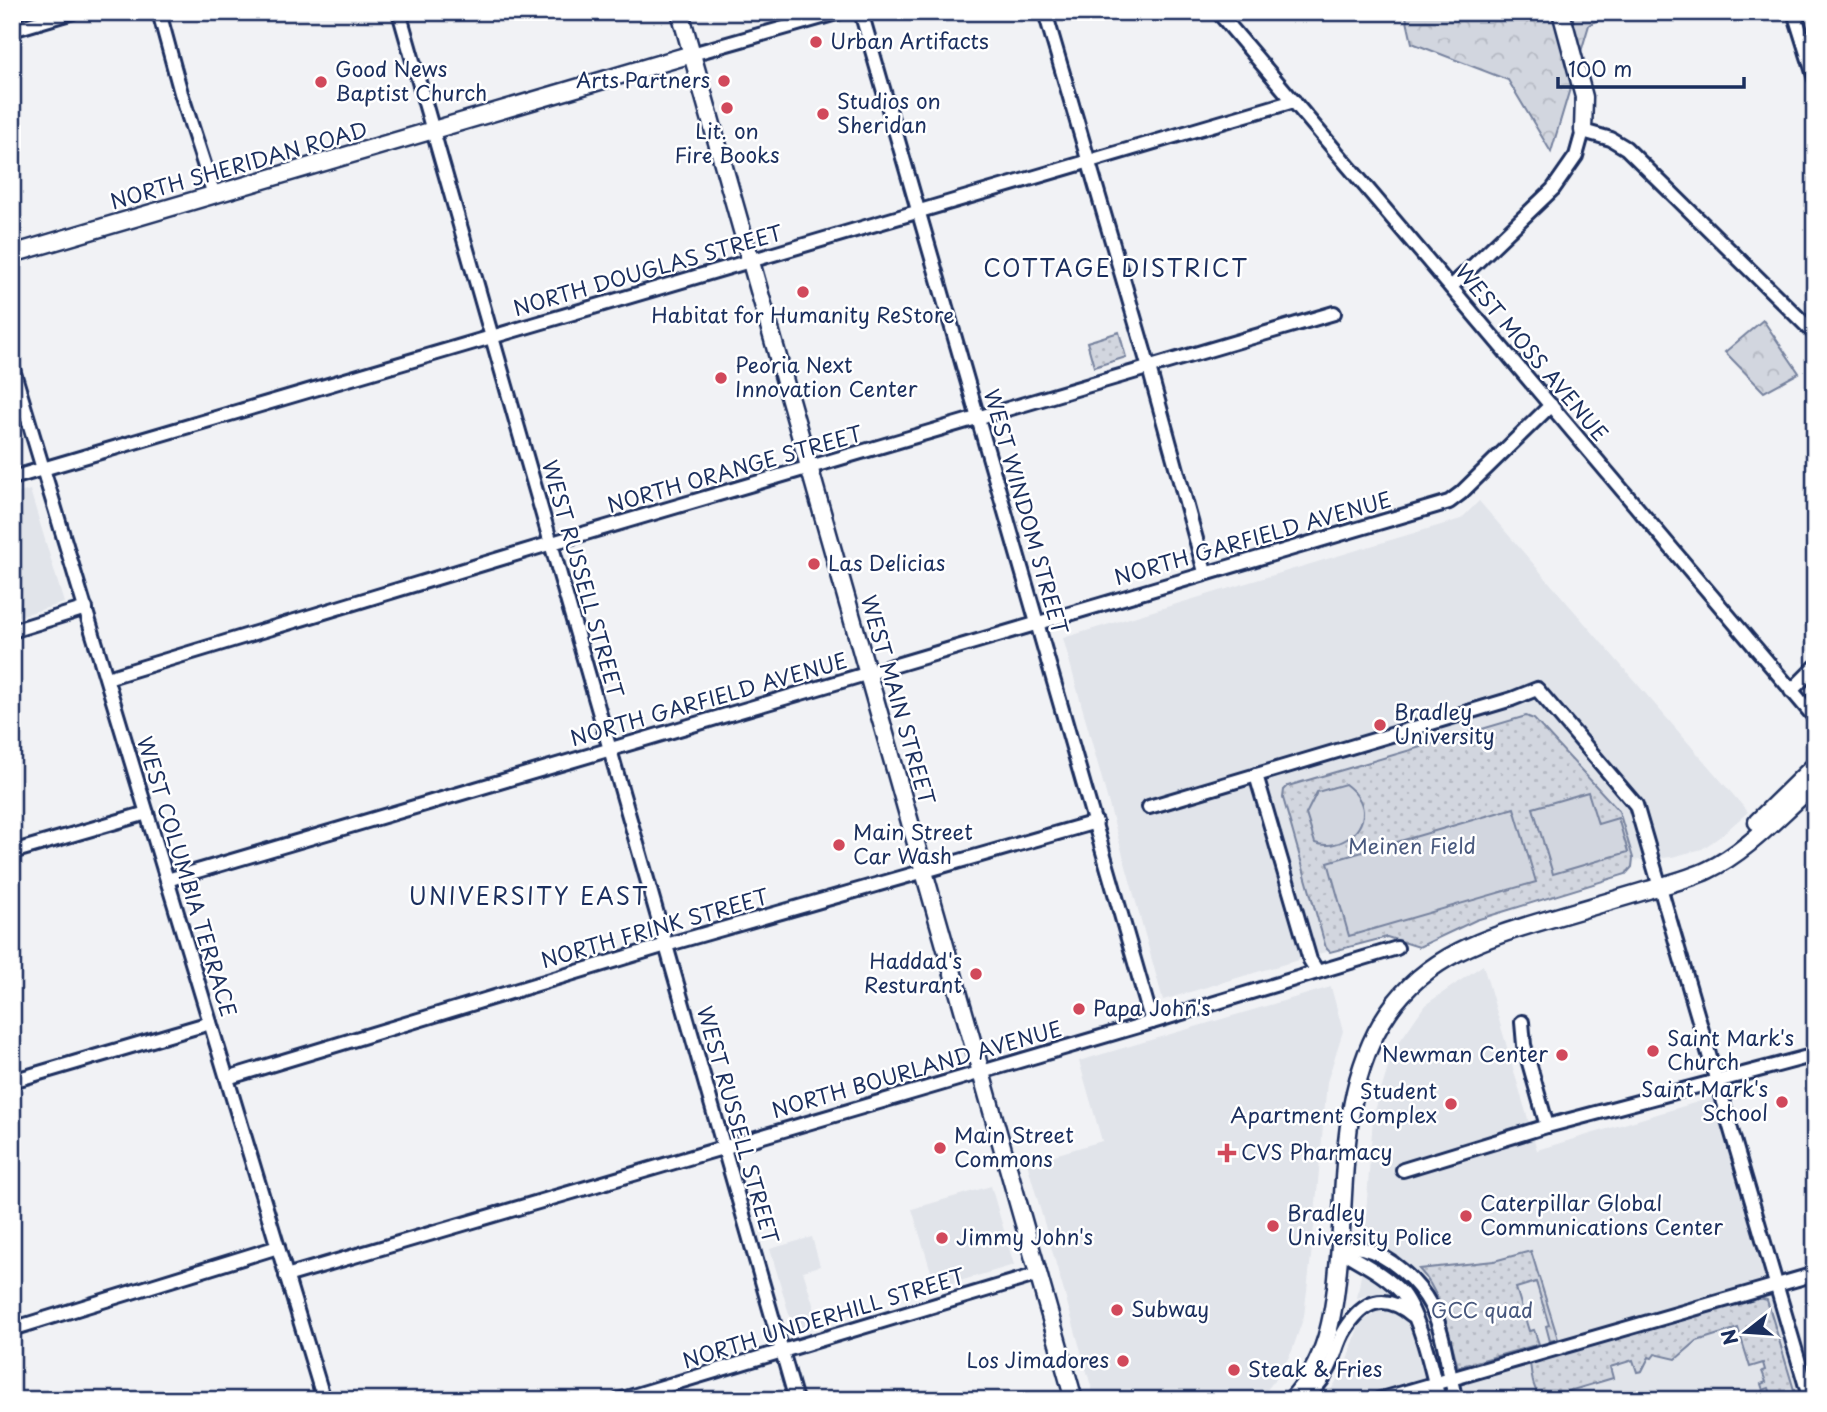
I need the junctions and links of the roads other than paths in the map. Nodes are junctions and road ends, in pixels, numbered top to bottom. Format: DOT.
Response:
graph roads {
  1 [pos="73,12"];
  2 [pos="159,12"];
  3 [pos="399,12"];
  4 [pos="680,12"];
  5 [pos="841,12"];
  6 [pos="861,12"];
  7 [pos="1045,12"];
  8 [pos="1219,12"];
  9 [pos="1561,12"];
  10 [pos="1794,12"];
  11 [pos="12,30"];
  12 [pos="692,54"];
  13 [pos="1814,73"];
  14 [pos="1294,101"];
  15 [pos="433,131"];
  16 [pos="1583,131"];
  17 [pos="1088,162"];
  18 [pos="214,195"];
  19 [pos="919,210"];
  20 [pos="12,254"];
  21 [pos="751,261"];
  22 [pos="1451,287"];
  23 [pos="1334,313"];
  24 [pos="1815,334"];
  25 [pos="493,336"];
  26 [pos="12,366"];
  27 [pos="1149,368"];
  28 [pos="1551,405"];
  29 [pos="978,419"];
  30 [pos="809,468"];
  31 [pos="44,469"];
  32 [pos="12,478"];
  33 [pos="552,543"];
  34 [pos="1205,572"];
  35 [pos="86,608"];
  36 [pos="1037,623"];
  37 [pos="12,631"];
  38 [pos="1815,667"];
  39 [pos="868,673"];
  40 [pos="107,678"];
  41 [pos="1791,691"];
  42 [pos="1815,718"];
  43 [pos="610,749"];
  44 [pos="1815,765"];
  45 [pos="1256,775"];
  46 [pos="1815,784"];
  47 [pos="1149,807"];
  48 [pos="147,813"];
  49 [pos="1096,822"];
  50 [pos="12,852"];
  51 [pos="1723,860"];
  52 [pos="924,872"];
  53 [pos="167,880"];
  54 [pos="1660,887"];
  55 [pos="666,945"];
  56 [pos="1397,948"];
  57 [pos="1317,971"];
  58 [pos="1152,1022"];
  59 [pos="1522,1022"];
  60 [pos="210,1023"];
  61 [pos="1815,1055"];
  62 [pos="981,1071"];
  63 [pos="227,1078"];
  64 [pos="1715,1080"];
  65 [pos="12,1081"];
  66 [pos="1547,1126"];
  67 [pos="722,1147"];
  68 [pos="1403,1170"];
  69 [pos="278,1247"];
  70 [pos="1340,1250"];
  71 [pos="1039,1274"];
  72 [pos="1815,1274"];
  73 [pos="286,1276"];
  74 [pos="1776,1285"];
  75 [pos="1415,1318"];
  76 [pos="12,1328"];
  77 [pos="782,1352"];
  78 [pos="1451,1378"];
  79 [pos="1435,1383"];
  80 [pos="324,1400"];
  81 [pos="619,1400"];
  82 [pos="796,1400"];
  83 [pos="1074,1400"];
  84 [pos="1291,1400"];
  85 [pos="1297,1400"];
  86 [pos="1378,1400"];
  87 [pos="1439,1400"];
  88 [pos="1456,1400"];
  89 [pos="1810,1400"];
  1 -- 11 [label="street"];
  2 -- 18 [label="street"];
  3 -- 15 [label="street, WEST RUSSELL STREET"];
  4 -- 12 [label="main road, WEST MAIN STREET"];
  5 -- 12 [label="street, NORTH SHERIDAN ROAD"];
  6 -- 19 [label="street, WEST WINDOM STREET"];
  7 -- 17 [label="street"];
  8 -- 14 [label="street, WEST MOSS AVENUE"];
  9 -- 16 [label="main road"];
  10 -- 13 [label="street"];
  12 -- 15 [label="main road, NORTH SHERIDAN ROAD"];
  12 -- 21 [label="main road, WEST MAIN STREET"];
  14 -- 17 [label="street, NORTH DOUGLAS STREET"];
  14 -- 22 [label="street, WEST MOSS AVENUE"];
  15 -- 18 [label="main road, NORTH SHERIDAN ROAD"];
  15 -- 25 [label="street, WEST RUSSELL STREET"];
  16 -- 22 [label="street"];
  16 -- 24 [label="street"];
  17 -- 19 [label="street, NORTH DOUGLAS STREET"];
  17 -- 27 [label="street"];
  18 -- 20 [label="main road, NORTH SHERIDAN ROAD"];
  19 -- 21 [label="street, NORTH DOUGLAS STREET"];
  19 -- 29 [label="street, WEST WINDOM STREET"];
  21 -- 25 [label="street, NORTH DOUGLAS STREET"];
  21 -- 30 [label="main road, WEST MAIN STREET"];
  22 -- 28 [label="street, WEST MOSS AVENUE"];
  23 -- 27 [label="street, NORTH ORANGE STREET"];
  25 -- 31 [label="street, NORTH DOUGLAS STREET"];
  25 -- 33 [label="street, WEST RUSSELL STREET"];
  26 -- 31 [label="street, WEST COLUMBIA TERRACE"];
  27 -- 29 [label="street, NORTH ORANGE STREET"];
  27 -- 34 [label="street"];
  28 -- 34 [label="street, NORTH GARFIELD AVENUE"];
  28 -- 41 [label="street, WEST MOSS AVENUE"];
  29 -- 30 [label="street, NORTH ORANGE STREET"];
  29 -- 36 [label="street, WEST WINDOM STREET"];
  30 -- 33 [label="street, NORTH ORANGE STREET"];
  30 -- 39 [label="main road, WEST MAIN STREET"];
  31 -- 32 [label="street, NORTH DOUGLAS STREET"];
  31 -- 35 [label="street, WEST COLUMBIA TERRACE"];
  33 -- 40 [label="street, NORTH ORANGE STREET"];
  33 -- 43 [label="street, WEST RUSSELL STREET"];
  34 -- 36 [label="street, NORTH GARFIELD AVENUE"];
  35 -- 37 [label="street"];
  35 -- 40 [label="street, WEST COLUMBIA TERRACE"];
  36 -- 39 [label="street, NORTH GARFIELD AVENUE"];
  36 -- 49 [label="street, WEST WINDOM STREET"];
  38 -- 41 [label="street"];
  39 -- 43 [label="street, NORTH GARFIELD AVENUE"];
  39 -- 52 [label="main road, WEST MAIN STREET"];
  40 -- 48 [label="street, WEST COLUMBIA TERRACE"];
  41 -- 42 [label="street, WEST MOSS AVENUE"];
  43 -- 53 [label="street, NORTH GARFIELD AVENUE"];
  43 -- 55 [label="street, WEST RUSSELL STREET"];
  44 -- 51 [label="main road"];
  45 -- 47 [label="street"];
  45 -- 54 [label="street"];
  45 -- 57 [label="street"];
  46 -- 51 [label="main road"];
  48 -- 50 [label="street"];
  48 -- 53 [label="street, WEST COLUMBIA TERRACE"];
  49 -- 52 [label="street, NORTH FRINK STREET"];
  49 -- 58 [label="street, WEST WINDOM STREET"];
  51 -- 54 [label="main road"];
  52 -- 55 [label="street, NORTH FRINK STREET"];
  52 -- 62 [label="main road, WEST MAIN STREET"];
  53 -- 60 [label="street, WEST COLUMBIA TERRACE"];
  54 -- 64 [label="street"];
  54 -- 70 [label="main road"];
  55 -- 63 [label="street, NORTH FRINK STREET"];
  55 -- 67 [label="street, WEST RUSSELL STREET"];
  56 -- 57 [label="street, NORTH BOURLAND AVENUE"];
  57 -- 58 [label="street, NORTH BOURLAND AVENUE"];
  58 -- 62 [label="street, NORTH BOURLAND AVENUE"];
  59 -- 66 [label="street"];
  60 -- 63 [label="street, WEST COLUMBIA TERRACE"];
  60 -- 65 [label="street"];
  61 -- 64 [label="street"];
  62 -- 67 [label="street, NORTH BOURLAND AVENUE"];
  62 -- 71 [label="main road, WEST MAIN STREET"];
  63 -- 69 [label="street, WEST COLUMBIA TERRACE"];
  64 -- 66 [label="street"];
  64 -- 74 [label="street"];
  66 -- 68 [label="street"];
  67 -- 73 [label="street, NORTH BOURLAND AVENUE"];
  67 -- 77 [label="street, WEST RUSSELL STREET"];
  69 -- 73 [label="street, WEST COLUMBIA TERRACE"];
  69 -- 76 [label="street"];
  70 -- 75 [label="street"];
  70 -- 78 [label="street"];
  70 -- 84 [label="main road"];
  71 -- 77 [label="street, NORTH UNDERHILL STREET"];
  71 -- 83 [label="main road, WEST MAIN STREET"];
  72 -- 74 [label="street"];
  73 -- 80 [label="street, WEST COLUMBIA TERRACE"];
  74 -- 78 [label="street"];
  74 -- 89 [label="street"];
  75 -- 79 [label="street"];
  75 -- 85 [label="street"];
  77 -- 81 [label="street, NORTH UNDERHILL STREET"];
  77 -- 82 [label="street, WEST RUSSELL STREET"];
  78 -- 79 [label="street"];
  78 -- 88 [label="street"];
  79 -- 86 [label="street"];
  79 -- 87 [label="street"];
}
